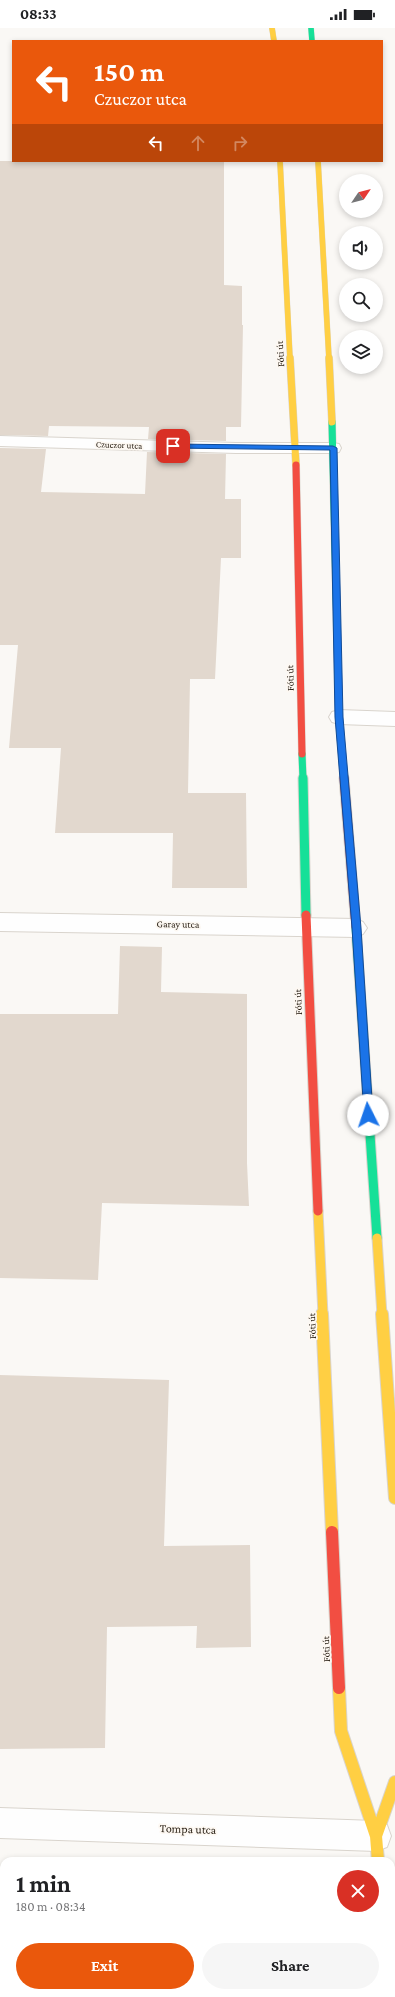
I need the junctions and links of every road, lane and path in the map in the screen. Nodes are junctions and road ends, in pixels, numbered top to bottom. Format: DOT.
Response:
graph roads {
  1 [pos="272,28"];
  2 [pos="311,28"];
  3 [pos="274,40"];
  4 [pos="312,40"];
  5 [pos="280,162"];
  6 [pos="318,162"];
  7 [pos="0,441"];
  8 [pos="296,448"];
  9 [pos="333,448"];
  10 [pos="339,717"];
  11 [pos="395,719"];
  12 [pos="0,922"];
  13 [pos="306,927"];
  14 [pos="356,928"];
  15 [pos="390,1380"];
  16 [pos="395,1498"];
  17 [pos="395,1782"];
  18 [pos="0,1823"];
  19 [pos="377,1848"];
  1 -- 3 [label="street"];
  2 -- 4 [label="street"];
  5 -- 8 [label="street, Fóti út"];
  6 -- 9 [label="street"];
  7 -- 8 [label="street, Czuczor utca"];
  8 -- 9 [label="street, Czuczor utca"];
  8 -- 13 [label="street, Fóti út"];
  9 -- 10 [label="street"];
  10 -- 11 [label="street"];
  10 -- 14 [label="street"];
  12 -- 13 [label="street, Garay utca"];
  13 -- 14 [label="street, Garay utca"];
  13 -- 19 [label="street, Fóti út"];
  14 -- 15 [label="street"];
  15 -- 16 [label="street"];
  17 -- 19 [label="street"];
  18 -- 19 [label="street, Tompa utca"];
}
